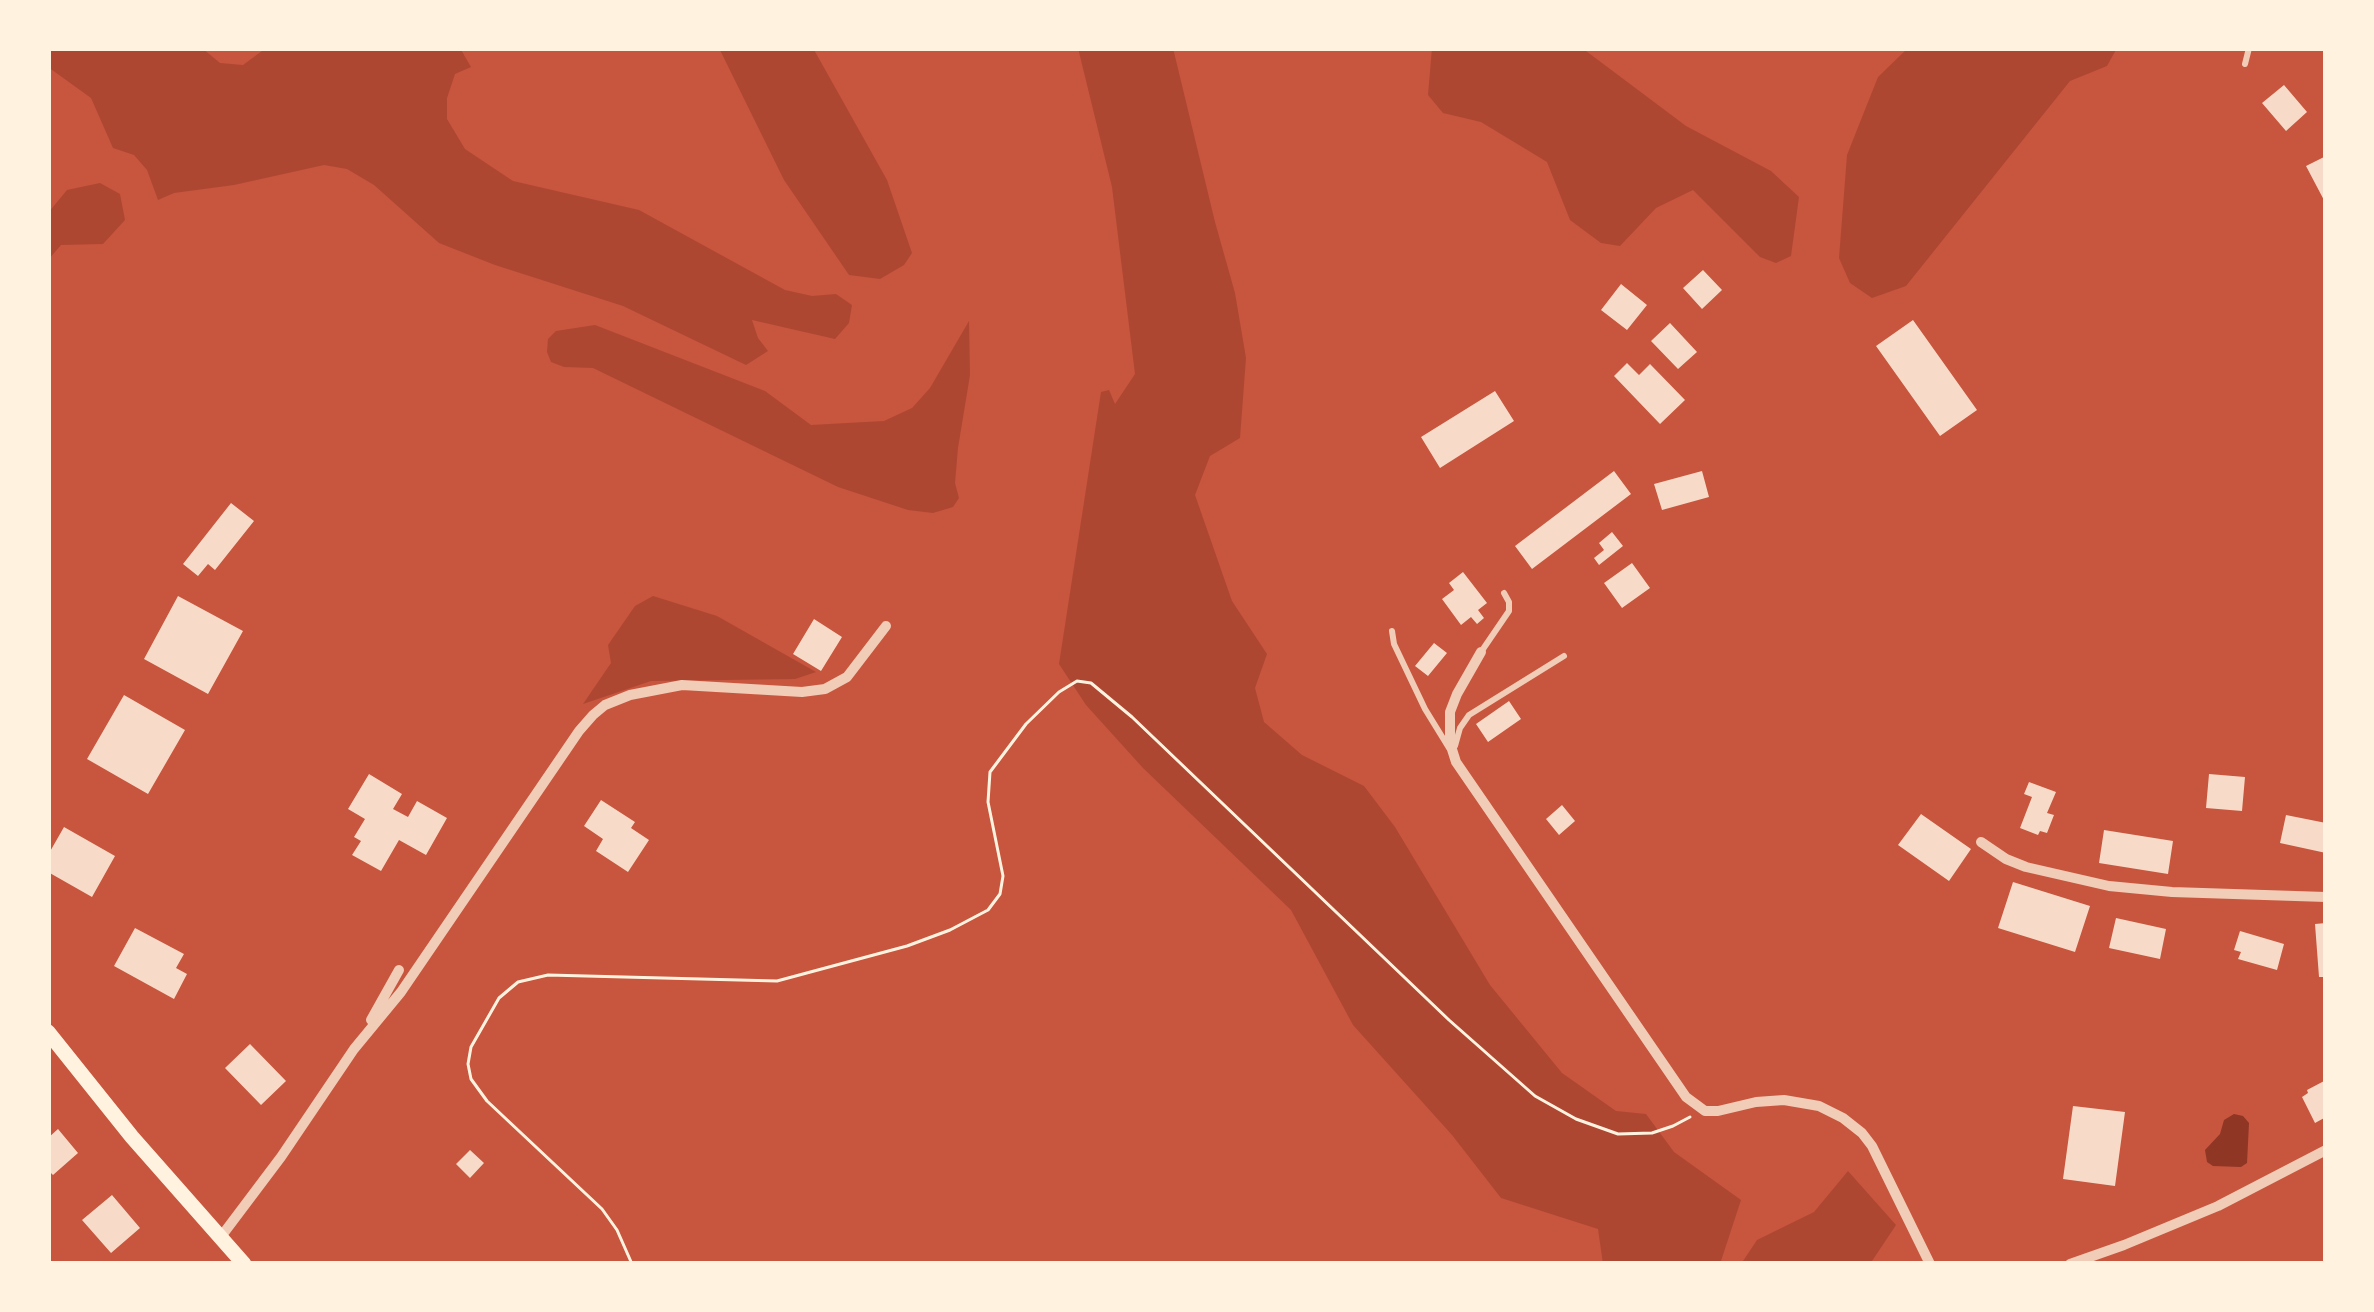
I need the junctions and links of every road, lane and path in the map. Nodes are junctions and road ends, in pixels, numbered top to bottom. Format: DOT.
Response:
graph roads {
  1 [pos="2248,48"];
  2 [pos="2245,64"];
  3 [pos="1504,593"];
  4 [pos="886,626"];
  5 [pos="1392,631"];
  6 [pos="1481,652"];
  7 [pos="1564,656"];
  8 [pos="1454,756"];
  9 [pos="1981,842"];
  10 [pos="2326,897"];
  11 [pos="399,970"];
  12 [pos="48,1032"];
  13 [pos="355,1049"];
  14 [pos="1701,1109"];
  15 [pos="2326,1150"];
  16 [pos="220,1238"];
  17 [pos="244,1264"];
  18 [pos="632,1264"];
  19 [pos="1930,1264"];
  20 [pos="2070,1264"];
  1 -- 2 [label="lane"];
  3 -- 6 [label="lane"];
  4 -- 13 [label="street"];
  5 -- 8 [label="lane"];
  6 -- 8 [label="street"];
  7 -- 8 [label="lane"];
  8 -- 14 [label="street"];
  9 -- 10 [label="street"];
  11 -- 13 [label="street"];
  12 -- 16 [label="main road"];
  13 -- 16 [label="street"];
  14 -- 18 [label="path"];
  14 -- 19 [label="street"];
  15 -- 20 [label="street"];
  16 -- 17 [label="main road"];
}
